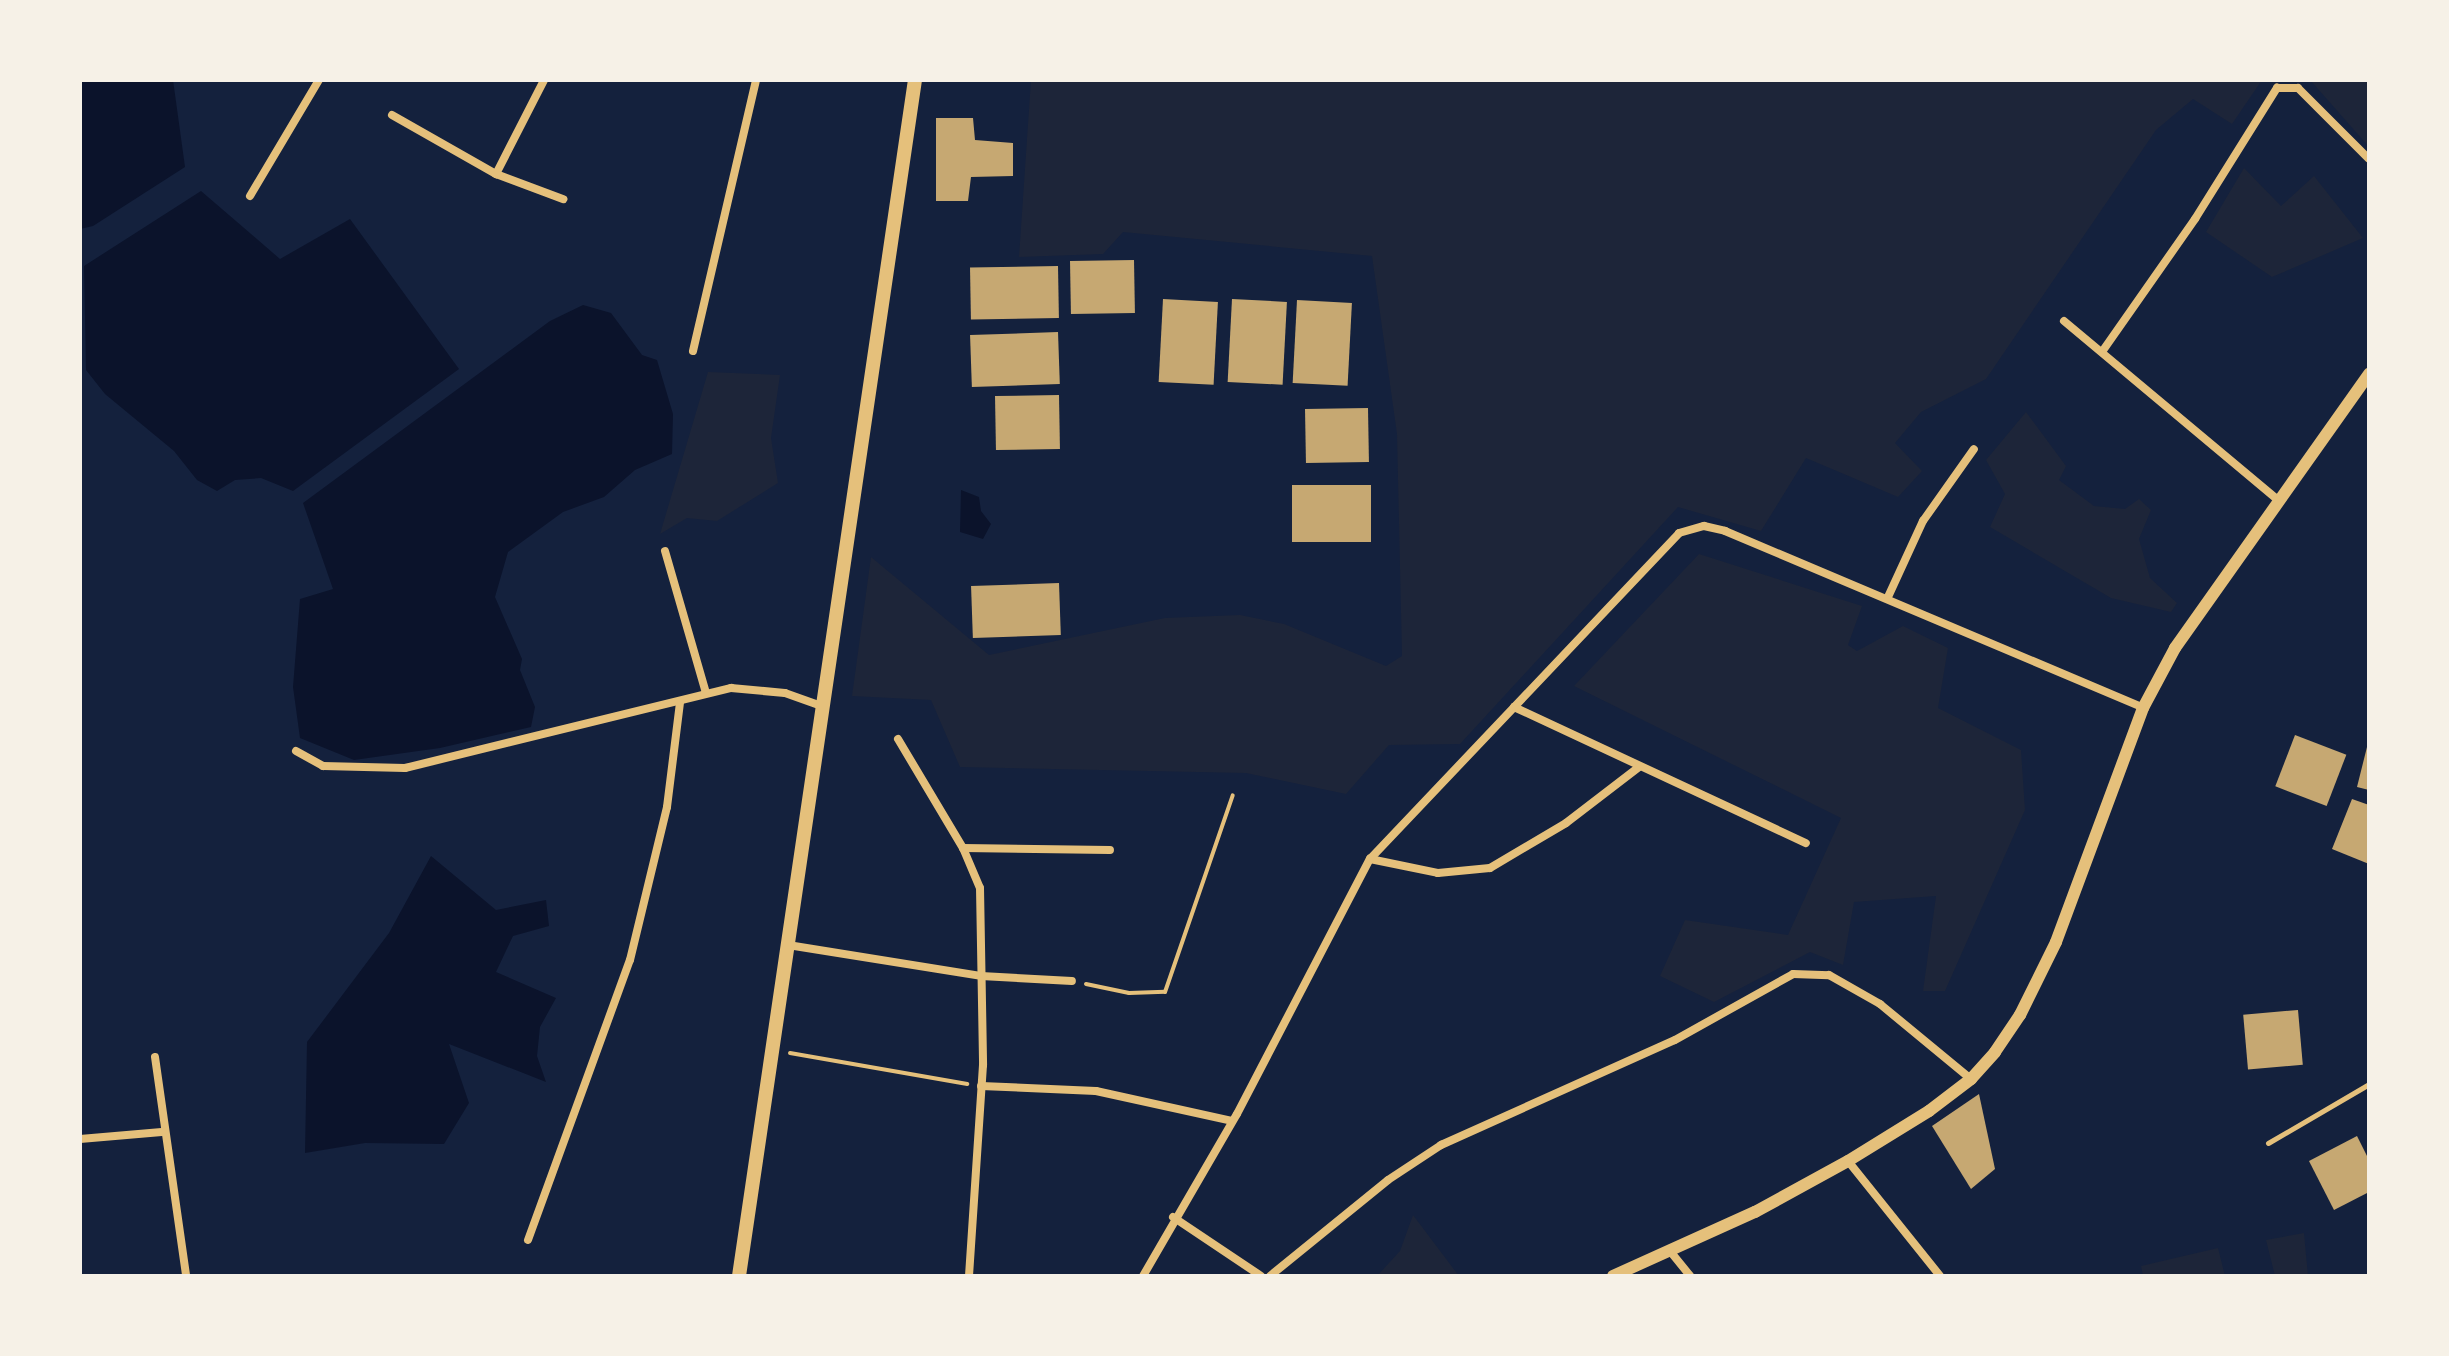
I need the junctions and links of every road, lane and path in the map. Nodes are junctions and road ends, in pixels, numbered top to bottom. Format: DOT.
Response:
graph roads {
  1 [pos="319,80"];
  2 [pos="544,80"];
  3 [pos="756,80"];
  4 [pos="915,80"];
  5 [pos="392,115"];
  6 [pos="2369,159"];
  7 [pos="496,174"];
  8 [pos="250,196"];
  9 [pos="563,199"];
  10 [pos="2064,321"];
  11 [pos="2104,349"];
  12 [pos="693,351"];
  13 [pos="2369,374"];
  14 [pos="1974,449"];
  15 [pos="2277,499"];
  16 [pos="665,551"];
  17 [pos="1888,597"];
  18 [pos="706,693"];
  19 [pos="680,702"];
  20 [pos="1514,707"];
  21 [pos="825,708"];
  22 [pos="2143,708"];
  23 [pos="898,739"];
  24 [pos="296,751"];
  25 [pos="1639,767"];
  26 [pos="1233,795"];
  27 [pos="1806,843"];
  28 [pos="963,848"];
  29 [pos="1110,850"];
  30 [pos="1370,859"];
  31 [pos="788,945"];
  32 [pos="2369,968"];
  33 [pos="981,976"];
  34 [pos="1072,981"];
  35 [pos="2369,1010"];
  36 [pos="772,1050"];
  37 [pos="155,1057"];
  38 [pos="1971,1079"];
  39 [pos="2369,1084"];
  40 [pos="981,1086"];
  41 [pos="1232,1121"];
  42 [pos="162,1132"];
  43 [pos="80,1139"];
  44 [pos="2268,1143"];
  45 [pos="1848,1161"];
  46 [pos="1173,1217"];
  47 [pos="528,1240"];
  48 [pos="1670,1251"];
  49 [pos="186,1276"];
  50 [pos="739,1276"];
  51 [pos="969,1276"];
  52 [pos="1143,1276"];
  53 [pos="1261,1276"];
  54 [pos="1270,1276"];
  55 [pos="1613,1276"];
  56 [pos="1690,1276"];
  57 [pos="1940,1276"];
  1 -- 8 [label="street"];
  2 -- 7 [label="street"];
  3 -- 12 [label="street"];
  4 -- 21 [label="main road"];
  5 -- 7 [label="street"];
  6 -- 11 [label="street"];
  7 -- 9 [label="street"];
  10 -- 11 [label="street"];
  11 -- 15 [label="street"];
  13 -- 15 [label="street"];
  14 -- 17 [label="street"];
  15 -- 22 [label="street"];
  16 -- 18 [label="street"];
  17 -- 20 [label="street"];
  17 -- 22 [label="street"];
  18 -- 19 [label="street"];
  18 -- 21 [label="street"];
  19 -- 24 [label="street"];
  19 -- 47 [label="street"];
  20 -- 25 [label="street"];
  20 -- 30 [label="street"];
  21 -- 31 [label="main road"];
  22 -- 38 [label="street"];
  23 -- 28 [label="street"];
  25 -- 27 [label="street"];
  25 -- 30 [label="street"];
  26 -- 34 [label="path"];
  28 -- 29 [label="street"];
  28 -- 33 [label="street"];
  30 -- 41 [label="street"];
  31 -- 33 [label="street"];
  31 -- 36 [label="main road"];
  32 -- 35 [label="lane"];
  33 -- 34 [label="street"];
  33 -- 40 [label="street"];
  36 -- 40 [label="path"];
  36 -- 50 [label="main road"];
  37 -- 42 [label="street"];
  38 -- 45 [label="street"];
  38 -- 54 [label="street"];
  39 -- 44 [label="lane"];
  40 -- 41 [label="street"];
  40 -- 51 [label="street"];
  41 -- 46 [label="street"];
  42 -- 43 [label="street"];
  42 -- 49 [label="street"];
  45 -- 48 [label="street"];
  45 -- 57 [label="street"];
  46 -- 52 [label="street"];
  46 -- 53 [label="street"];
  48 -- 55 [label="street"];
  48 -- 56 [label="street"];
}
